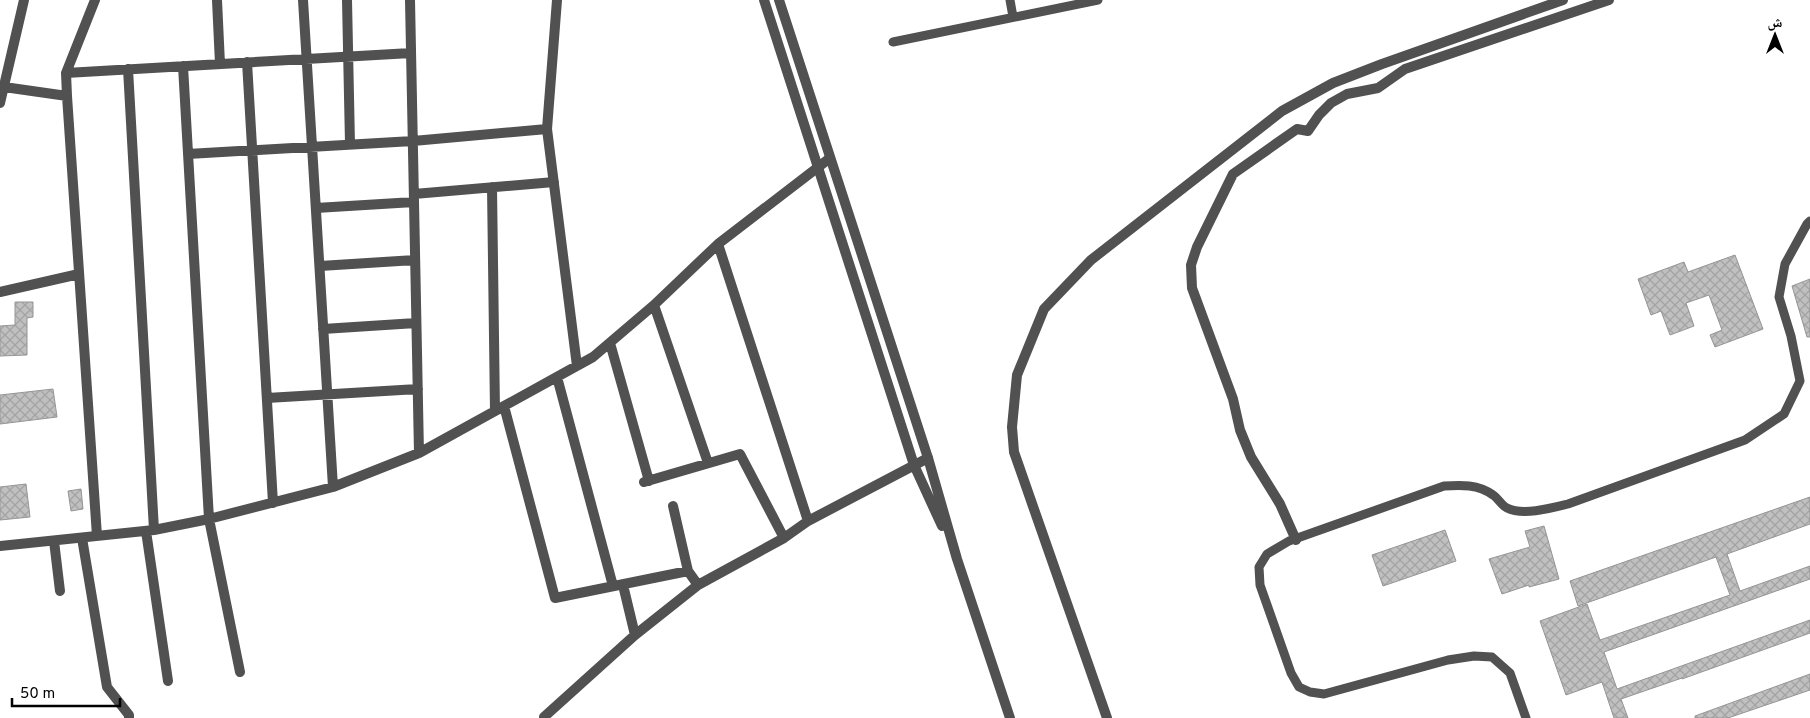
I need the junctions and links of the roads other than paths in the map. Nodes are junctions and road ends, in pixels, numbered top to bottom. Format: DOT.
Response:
graph roads {
  1 [pos="24,0"];
  2 [pos="95,0"];
  3 [pos="217,0"];
  4 [pos="304,0"];
  5 [pos="347,0"];
  6 [pos="410,0"];
  7 [pos="556,0"];
  8 [pos="764,0"];
  9 [pos="779,0"];
  10 [pos="1010,0"];
  11 [pos="1098,0"];
  12 [pos="1562,0"];
  13 [pos="1609,0"];
  14 [pos="1013,17"];
  15 [pos="893,42"];
  16 [pos="411,53"];
  17 [pos="348,57"];
  18 [pos="307,59"];
  19 [pos="247,62"];
  20 [pos="220,64"];
  21 [pos="183,66"];
  22 [pos="128,69"];
  23 [pos="66,73"];
  24 [pos="4,87"];
  25 [pos="67,96"];
  26 [pos="0,103"];
  27 [pos="547,129"];
  28 [pos="413,141"];
  29 [pos="350,144"];
  30 [pos="312,147"];
  31 [pos="252,150"];
  32 [pos="188,154"];
  33 [pos="830,158"];
  34 [pos="818,168"];
  35 [pos="554,182"];
  36 [pos="492,187"];
  37 [pos="414,198"];
  38 [pos="316,208"];
  39 [pos="1810,221"];
  40 [pos="718,244"];
  41 [pos="415,260"];
  42 [pos="320,266"];
  43 [pos="79,274"];
  44 [pos="0,292"];
  45 [pos="654,305"];
  46 [pos="416,323"];
  47 [pos="324,329"];
  48 [pos="610,343"];
  49 [pos="577,366"];
  50 [pos="558,377"];
  51 [pos="418,389"];
  52 [pos="328,395"];
  53 [pos="267,398"];
  54 [pos="499,409"];
  55 [pos="419,454"];
  56 [pos="928,458"];
  57 [pos="708,464"];
  58 [pos="914,465"];
  59 [pos="333,487"];
  60 [pos="273,503"];
  61 [pos="673,506"];
  62 [pos="209,520"];
  63 [pos="808,521"];
  64 [pos="150,530"];
  65 [pos="97,536"];
  66 [pos="82,538"];
  67 [pos="784,538"];
  68 [pos="1296,540"];
  69 [pos="54,541"];
  70 [pos="0,546"];
  71 [pos="957,559"];
  72 [pos="688,571"];
  73 [pos="698,584"];
  74 [pos="618,585"];
  75 [pos="60,591"];
  76 [pos="635,635"];
  77 [pos="240,672"];
  78 [pos="168,681"];
  79 [pos="544,717"];
  80 [pos="129,718"];
  81 [pos="1010,718"];
  82 [pos="1107,718"];
  83 [pos="1526,718"];
  1 -- 24 [label="street"];
  2 -- 23 [label="street"];
  3 -- 20 [label="street"];
  4 -- 18 [label="street"];
  5 -- 17 [label="street"];
  6 -- 16 [label="street"];
  7 -- 27 [label="street"];
  8 -- 34 [label="street"];
  9 -- 33 [label="street"];
  10 -- 14 [label="lane"];
  11 -- 14 [label="lane"];
  12 -- 82 [label="street"];
  13 -- 68 [label="street"];
  14 -- 15 [label="lane"];
  16 -- 17 [label="street"];
  16 -- 28 [label="street"];
  17 -- 18 [label="street"];
  17 -- 29 [label="street"];
  18 -- 19 [label="street"];
  18 -- 30 [label="street"];
  19 -- 20 [label="street"];
  19 -- 31 [label="street"];
  20 -- 21 [label="street"];
  21 -- 22 [label="street"];
  21 -- 32 [label="street"];
  22 -- 23 [label="street"];
  22 -- 64 [label="street"];
  23 -- 25 [label="street"];
  24 -- 25 [label="street"];
  24 -- 26 [label="street"];
  25 -- 43 [label="street"];
  27 -- 28 [label="street"];
  27 -- 35 [label="street"];
  28 -- 29 [label="street"];
  28 -- 37 [label="street"];
  29 -- 30 [label="street"];
  30 -- 31 [label="street"];
  30 -- 38 [label="street"];
  31 -- 32 [label="street"];
  31 -- 53 [label="street"];
  32 -- 62 [label="street"];
  33 -- 34 [label="street"];
  33 -- 56 [label="street"];
  34 -- 40 [label="street"];
  34 -- 58 [label="street"];
  35 -- 36 [label="street"];
  35 -- 49 [label="street"];
  36 -- 37 [label="street"];
  36 -- 54 [label="street"];
  37 -- 38 [label="street"];
  37 -- 41 [label="street"];
  38 -- 42 [label="street"];
  39 -- 68 [label="lane"];
  40 -- 45 [label="street"];
  40 -- 63 [label="street"];
  41 -- 42 [label="street"];
  41 -- 46 [label="street"];
  42 -- 47 [label="street"];
  43 -- 44 [label="street"];
  43 -- 65 [label="street"];
  45 -- 48 [label="street"];
  45 -- 57 [label="street"];
  46 -- 47 [label="street"];
  46 -- 51 [label="street"];
  47 -- 52 [label="street"];
  48 -- 49 [label="street"];
  48 -- 57 [label="street"];
  49 -- 50 [label="street"];
  50 -- 54 [label="street"];
  50 -- 74 [label="street"];
  51 -- 52 [label="street"];
  51 -- 55 [label="street"];
  52 -- 53 [label="street"];
  52 -- 59 [label="street"];
  53 -- 60 [label="street"];
  54 -- 55 [label="street"];
  54 -- 74 [label="street"];
  55 -- 59 [label="street"];
  56 -- 58 [label="street"];
  56 -- 71 [label="street"];
  57 -- 67 [label="street"];
  58 -- 63 [label="street"];
  58 -- 71 [label="street"];
  59 -- 60 [label="street"];
  60 -- 62 [label="street"];
  61 -- 72 [label="street"];
  62 -- 64 [label="street"];
  62 -- 77 [label="street"];
  63 -- 67 [label="street"];
  64 -- 65 [label="street"];
  64 -- 78 [label="street"];
  65 -- 66 [label="street"];
  66 -- 69 [label="street"];
  66 -- 80 [label="street"];
  67 -- 73 [label="street"];
  68 -- 83 [label="lane"];
  69 -- 70 [label="street"];
  69 -- 75 [label="street"];
  71 -- 81 [label="street"];
  72 -- 73 [label="street"];
  72 -- 74 [label="street"];
  73 -- 76 [label="street"];
  74 -- 76 [label="street"];
  76 -- 79 [label="street"];
}
